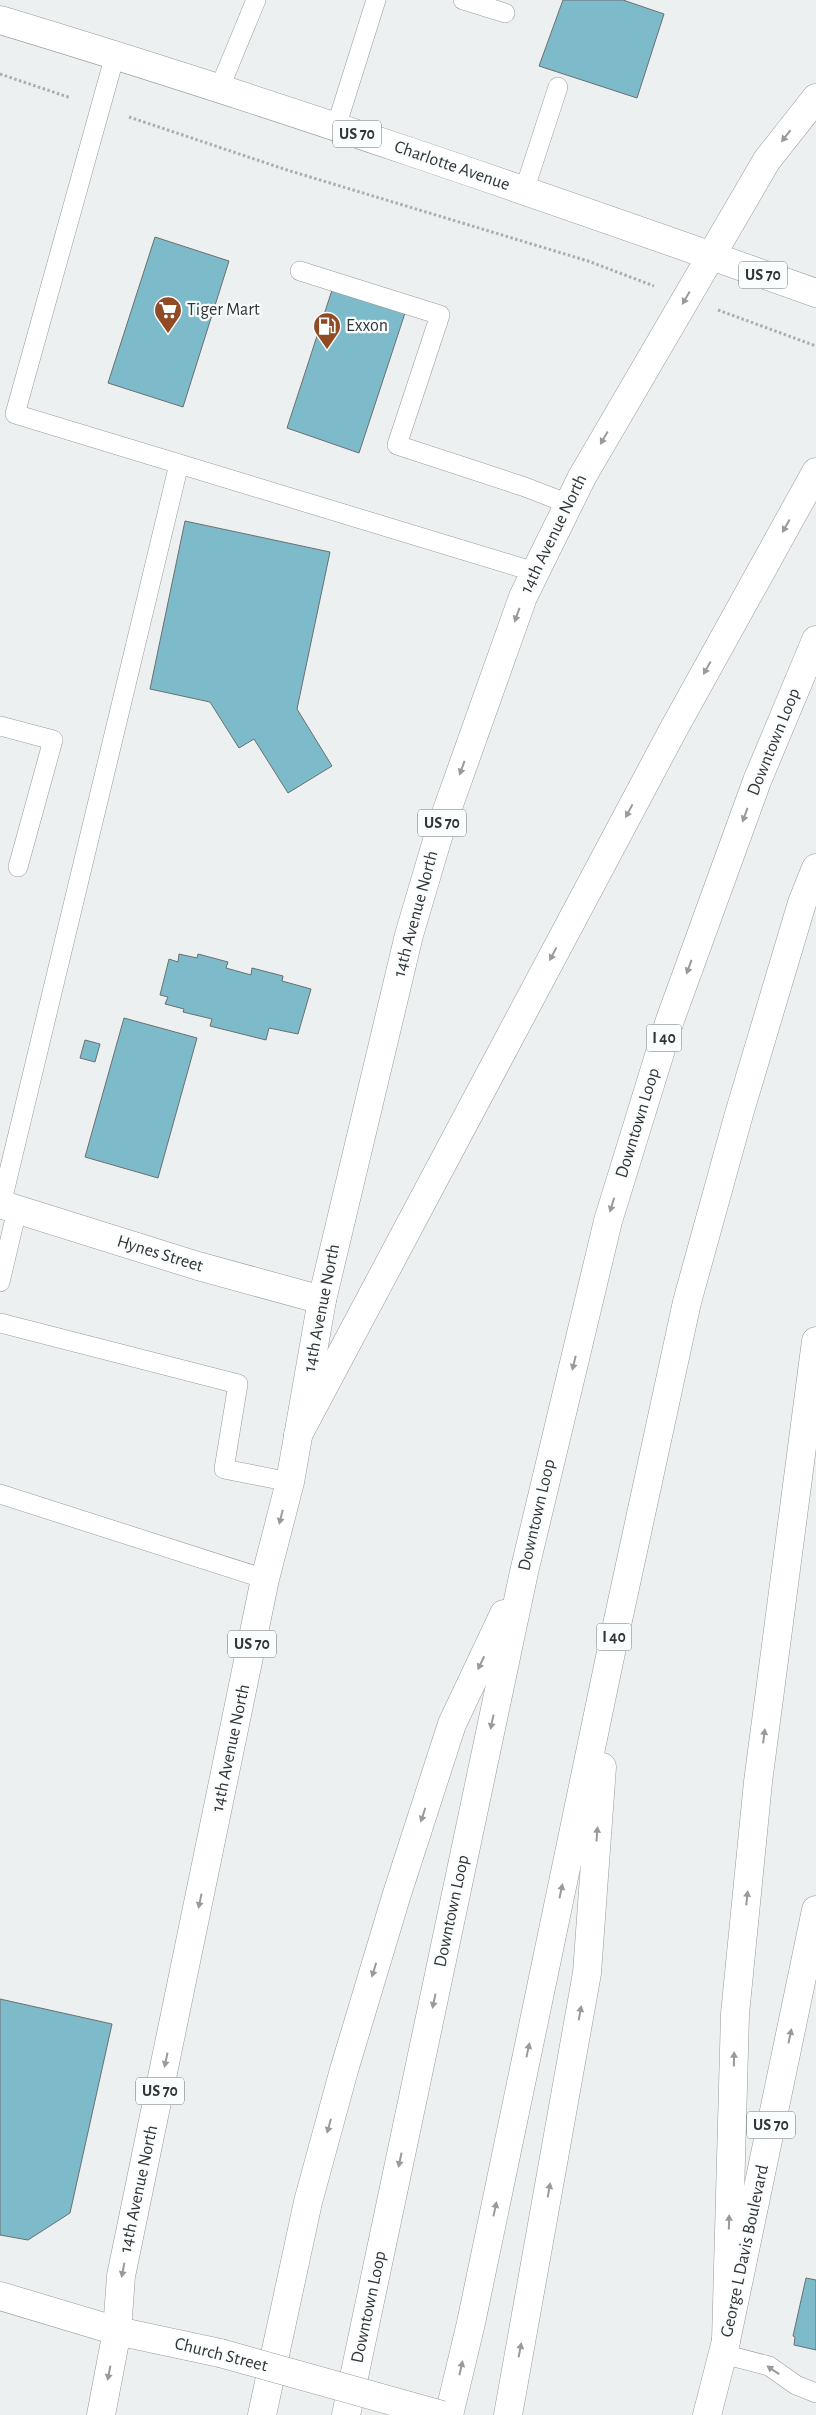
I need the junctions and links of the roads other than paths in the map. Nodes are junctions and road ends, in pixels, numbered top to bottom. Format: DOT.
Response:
graph roads {
  1 [pos="256,0"];
  2 [pos="376,0"];
  3 [pos="463,0"];
  4 [pos="505,13"];
  5 [pos="0,20"];
  6 [pos="115,55"];
  7 [pos="220,87"];
  8 [pos="558,87"];
  9 [pos="816,98"];
  10 [pos="336,127"];
  11 [pos="524,190"];
  12 [pos="711,256"];
  13 [pos="300,271"];
  14 [pos="816,294"];
  15 [pos="179,464"];
  16 [pos="813,478"];
  17 [pos="569,504"];
  18 [pos="535,572"];
  19 [pos="816,640"];
  20 [pos="0,726"];
  21 [pos="18,868"];
  22 [pos="816,868"];
  23 [pos="6,1206"];
  24 [pos="0,1282"];
  25 [pos="322,1300"];
  26 [pos="0,1323"];
  27 [pos="816,1341"];
  28 [pos="298,1435"];
  29 [pos="290,1482"];
  30 [pos="0,1494"];
  31 [pos="524,1572"];
  32 [pos="265,1579"];
  33 [pos="610,1657"];
  34 [pos="816,1910"];
  35 [pos="0,2296"];
  36 [pos="117,2331"];
  37 [pos="725,2347"];
  38 [pos="816,2394"];
  39 [pos="101,2415"];
  40 [pos="262,2415"];
  41 [pos="346,2415"];
  42 [pos="442,2415"];
  43 [pos="450,2415"];
  44 [pos="508,2415"];
  45 [pos="707,2415"];
  1 -- 7 [label="lane"];
  2 -- 10 [label="lane"];
  3 -- 4 [label="lane"];
  5 -- 6 [label="main road, Charlotte Avenue / US 70"];
  6 -- 7 [label="main road, Charlotte Avenue / US 70"];
  6 -- 15 [label="lane"];
  7 -- 10 [label="main road, Charlotte Avenue / US 70"];
  8 -- 11 [label="lane"];
  9 -- 12 [label="main road, 14th Avenue North, one-way"];
  10 -- 11 [label="main road, Charlotte Avenue / US 70"];
  11 -- 12 [label="main road, Charlotte Avenue / US 70"];
  12 -- 14 [label="main road, Charlotte Avenue / US 70"];
  12 -- 17 [label="main road, 14th Avenue North / US 70, one-way"];
  13 -- 17 [label="lane"];
  15 -- 18 [label="lane"];
  15 -- 23 [label="lane"];
  16 -- 28 [label="main road, one-way"];
  17 -- 18 [label="main road, 14th Avenue North / US 70"];
  18 -- 25 [label="main road, 14th Avenue North / US 70, one-way"];
  19 -- 31 [label="main road, Downtown Loop / I 40, one-way"];
  20 -- 21 [label="lane"];
  22 -- 33 [label="main road, I 40"];
  23 -- 24 [label="lane"];
  23 -- 25 [label="main road, Hynes Street"];
  25 -- 28 [label="main road, 14th Avenue North / US 70"];
  26 -- 29 [label="lane"];
  37 -- 27 [label="main road, one-way"];
  28 -- 29 [label="main road, 14th Avenue North / US 70"];
  29 -- 32 [label="main road, 14th Avenue North / US 70, one-way"];
  30 -- 32 [label="lane"];
  31 -- 40 [label="main road, one-way"];
  31 -- 41 [label="main road, Downtown Loop / I 40, one-way"];
  32 -- 36 [label="main road, 14th Avenue North / US 70, one-way"];
  43 -- 33 [label="main road, I 40, one-way"];
  44 -- 33 [label="main road, one-way"];
  37 -- 34 [label="main road, George L Davis Boulevard / US 70, one-way"];
  35 -- 36 [label="main road, Church Street"];
  36 -- 39 [label="main road, 14th Avenue North / US 70, one-way"];
  36 -- 42 [label="main road, Church Street, bridge"];
  38 -- 37 [label="lane, one-way"];
  37 -- 45 [label="main road, George L Davis Boulevard / US 70"];
}
